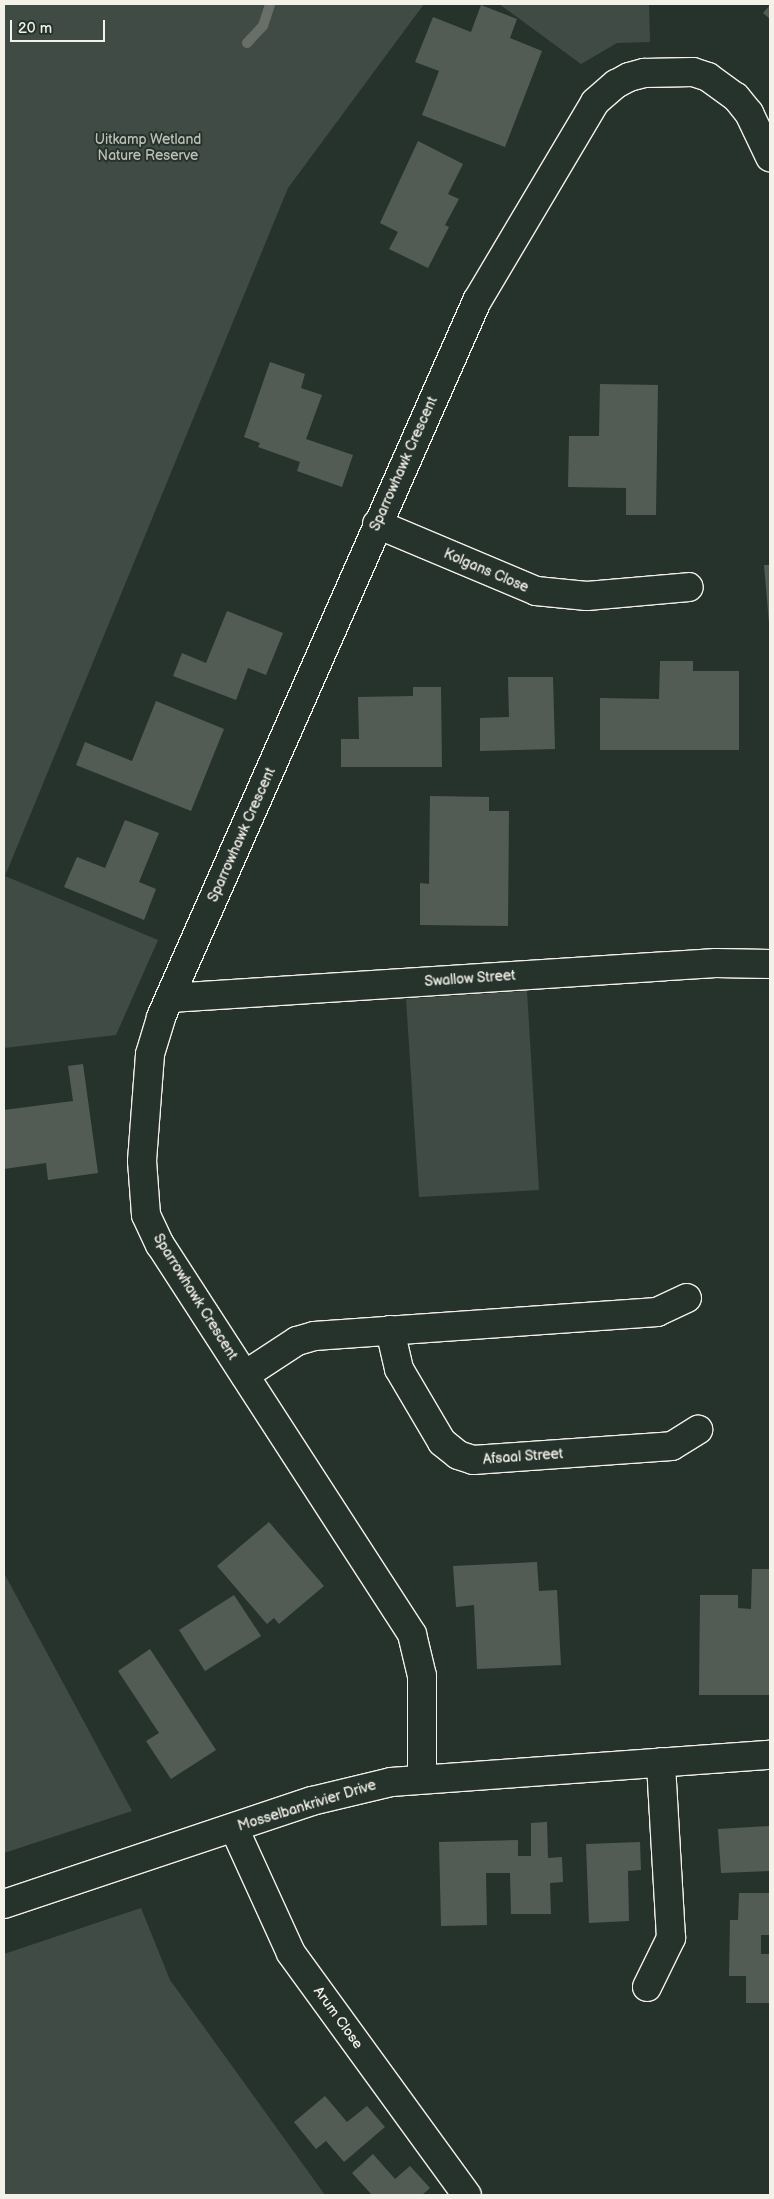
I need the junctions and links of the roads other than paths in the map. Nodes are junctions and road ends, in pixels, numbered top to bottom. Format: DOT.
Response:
graph roads {
  1 [pos="770,156"];
  2 [pos="377,524"];
  3 [pos="689,587"];
  4 [pos="770,964"];
  5 [pos="170,998"];
  6 [pos="687,1298"];
  7 [pos="390,1330"];
  8 [pos="245,1375"];
  9 [pos="698,1430"];
  10 [pos="770,1755"];
  11 [pos="661,1762"];
  12 [pos="422,1778"];
  13 [pos="234,1828"];
  14 [pos="4,1904"];
  15 [pos="647,1987"];
  16 [pos="467,2195"];
  1 -- 2 [label="street, Sparrowhawk Crescent"];
  2 -- 3 [label="street, Kolgans Close"];
  2 -- 5 [label="street, Sparrowhawk Crescent"];
  4 -- 5 [label="street, Swallow Street"];
  5 -- 8 [label="street, Sparrowhawk Crescent"];
  6 -- 7 [label="street"];
  7 -- 8 [label="street"];
  7 -- 9 [label="street, Afsaal Street"];
  8 -- 12 [label="street, Sparrowhawk Crescent"];
  10 -- 11 [label="street, Mosselbankrivier Drive"];
  11 -- 12 [label="street, Mosselbankrivier Drive"];
  11 -- 15 [label="street"];
  12 -- 13 [label="street, Mosselbankrivier Drive"];
  13 -- 14 [label="street, Mosselbankrivier Drive"];
  13 -- 16 [label="street, Arum Close"];
}
